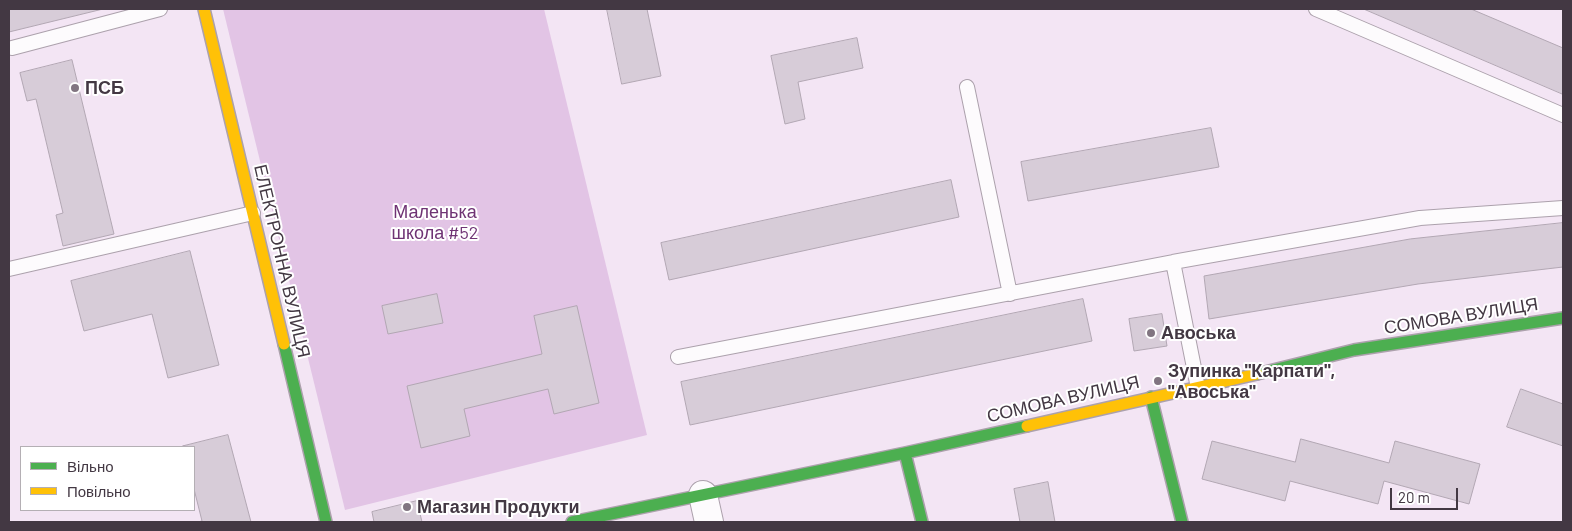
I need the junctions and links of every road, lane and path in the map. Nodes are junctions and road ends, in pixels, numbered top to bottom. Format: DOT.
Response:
graph roads {
  1 [pos="160,9"];
  2 [pos="204,9"];
  3 [pos="1322,10"];
  4 [pos="12,48"];
  5 [pos="967,87"];
  6 [pos="1563,116"];
  7 [pos="1563,208"];
  8 [pos="253,213"];
  9 [pos="1173,262"];
  10 [pos="9,269"];
  11 [pos="1010,294"];
  12 [pos="1563,318"];
  13 [pos="678,357"];
  14 [pos="1198,388"];
  15 [pos="1151,397"];
  16 [pos="905,453"];
  17 [pos="703,495"];
  18 [pos="326,522"];
  19 [pos="572,522"];
  20 [pos="709,522"];
  21 [pos="922,522"];
  22 [pos="1182,522"];
  1 -- 4 [label="lane"];
  2 -- 8 [label="main road, ЕЛЕКТРОННА ВУЛИЦЯ"];
  3 -- 6 [label="lane"];
  5 -- 11 [label="lane"];
  7 -- 9 [label="lane"];
  8 -- 10 [label="lane"];
  8 -- 18 [label="main road, ЕЛЕКТРОННА ВУЛИЦЯ"];
  9 -- 11 [label="lane"];
  9 -- 14 [label="lane"];
  11 -- 13 [label="lane"];
  12 -- 14 [label="main road, СОМОВА ВУЛИЦЯ"];
  14 -- 15 [label="main road, СОМОВА ВУЛИЦЯ"];
  15 -- 16 [label="main road, СОМОВА ВУЛИЦЯ"];
  15 -- 22 [label="main road"];
  16 -- 17 [label="main road, СОМОВА ВУЛИЦЯ"];
  16 -- 21 [label="main road"];
  17 -- 19 [label="main road, СОМОВА ВУЛИЦЯ"];
  17 -- 20 [label="street"];
}
